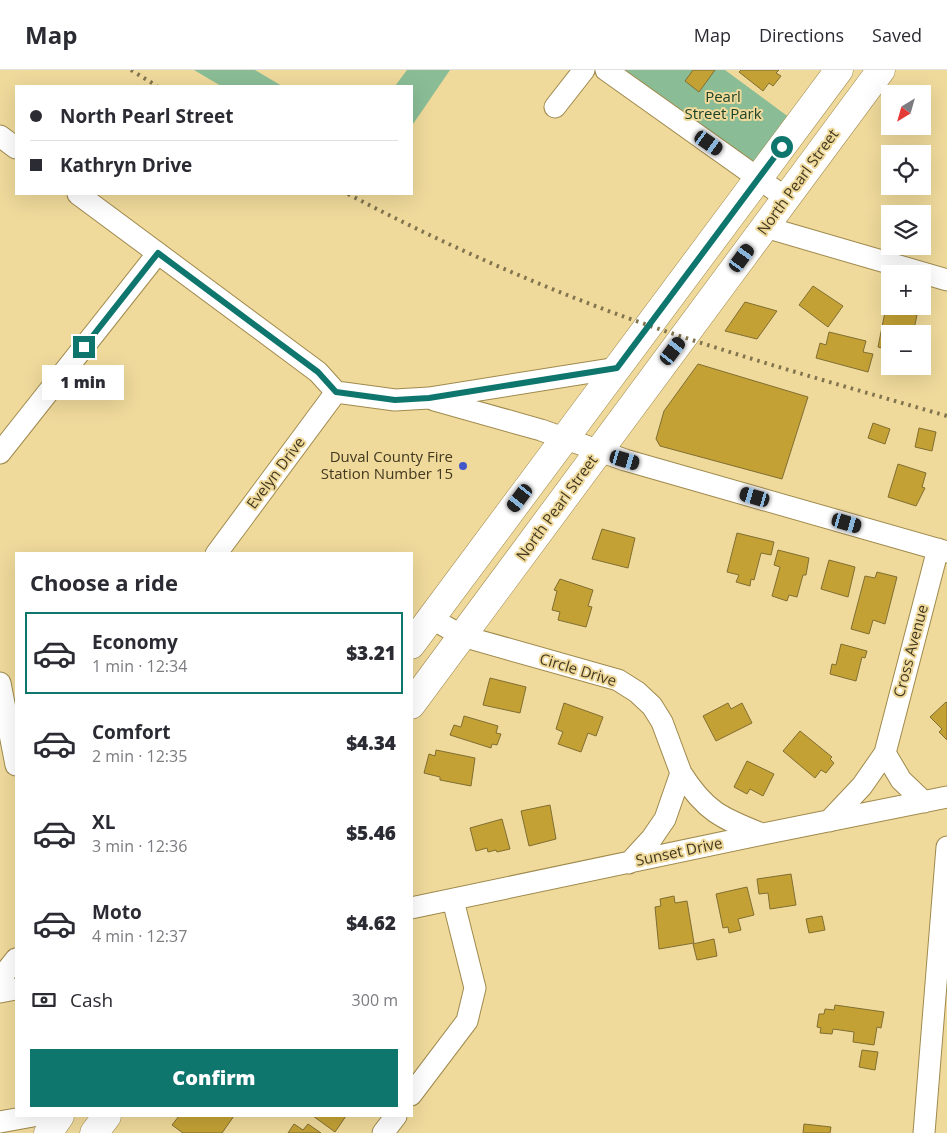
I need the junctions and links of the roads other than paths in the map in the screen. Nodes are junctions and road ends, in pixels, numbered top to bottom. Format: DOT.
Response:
graph roads {
  1 [pos="584,70"];
  2 [pos="606,70"];
  3 [pos="839,70"];
  4 [pos="880,70"];
  5 [pos="555,107"];
  6 [pos="0,136"];
  7 [pos="15,147"];
  8 [pos="759,178"];
  9 [pos="79,195"];
  10 [pos="786,198"];
  11 [pos="765,227"];
  12 [pos="158,253"];
  13 [pos="947,280"];
  14 [pos="617,368"];
  15 [pos="336,392"];
  16 [pos="429,398"];
  17 [pos="565,438"];
  18 [pos="599,450"];
  19 [pos="0,453"];
  20 [pos="942,550"];
  21 [pos="217,552"];
  22 [pos="431,618"];
  23 [pos="462,636"];
  24 [pos="413,642"];
  25 [pos="0,682"];
  26 [pos="413,701"];
  27 [pos="885,753"];
  28 [pos="15,760"];
  29 [pos="680,773"];
  30 [pos="947,798"];
  31 [pos="924,802"];
  32 [pos="829,821"];
  33 [pos="763,834"];
  34 [pos="947,847"];
  35 [pos="629,862"];
  36 [pos="453,900"];
  37 [pos="413,908"];
  38 [pos="15,960"];
  39 [pos="0,979"];
  40 [pos="15,989"];
  41 [pos="0,992"];
  42 [pos="413,1092"];
  43 [pos="28,1117"];
  44 [pos="59,1117"];
  45 [pos="106,1117"];
  46 [pos="395,1117"];
  47 [pos="0,1122"];
  48 [pos="48,1133"];
  49 [pos="94,1133"];
  50 [pos="383,1133"];
  51 [pos="924,1133"];
  1 -- 5 [label="street"];
  2 -- 8 [label="street"];
  3 -- 8 [label="street"];
  4 -- 10 [label="street, North Pearl Street"];
  6 -- 7 [label="street"];
  8 -- 10 [label="street"];
  8 -- 14 [label="street"];
  9 -- 12 [label="street"];
  10 -- 11 [label="street, North Pearl Street"];
  11 -- 13 [label="street"];
  11 -- 18 [label="street, North Pearl Street"];
  12 -- 15 [label="street"];
  12 -- 19 [label="street"];
  14 -- 16 [label="street"];
  14 -- 17 [label="street"];
  15 -- 16 [label="street"];
  15 -- 21 [label="street, Evelyn Drive"];
  16 -- 17 [label="street"];
  17 -- 18 [label="street"];
  17 -- 22 [label="street"];
  18 -- 20 [label="street"];
  18 -- 23 [label="street, North Pearl Street"];
  20 -- 27 [label="street, Cross Avenue"];
  22 -- 23 [label="street, Circle Drive"];
  22 -- 24 [label="street"];
  23 -- 26 [label="street, North Pearl Street"];
  23 -- 29 [label="street, Circle Drive"];
  25 -- 28 [label="street"];
  27 -- 31 [label="street"];
  27 -- 32 [label="street, Cross Avenue"];
  29 -- 33 [label="street, Circle Drive"];
  29 -- 35 [label="street"];
  30 -- 31 [label="street, Sunset Drive"];
  31 -- 32 [label="street, Sunset Drive"];
  32 -- 33 [label="street, Sunset Drive"];
  33 -- 35 [label="street, Sunset Drive"];
  34 -- 51 [label="street"];
  35 -- 36 [label="street, Sunset Drive"];
  36 -- 37 [label="street, Sunset Drive"];
  36 -- 42 [label="street"];
  38 -- 39 [label="street"];
  40 -- 41 [label="street"];
  43 -- 47 [label="street"];
  44 -- 48 [label="street"];
  45 -- 49 [label="street"];
  46 -- 50 [label="street"];
}
